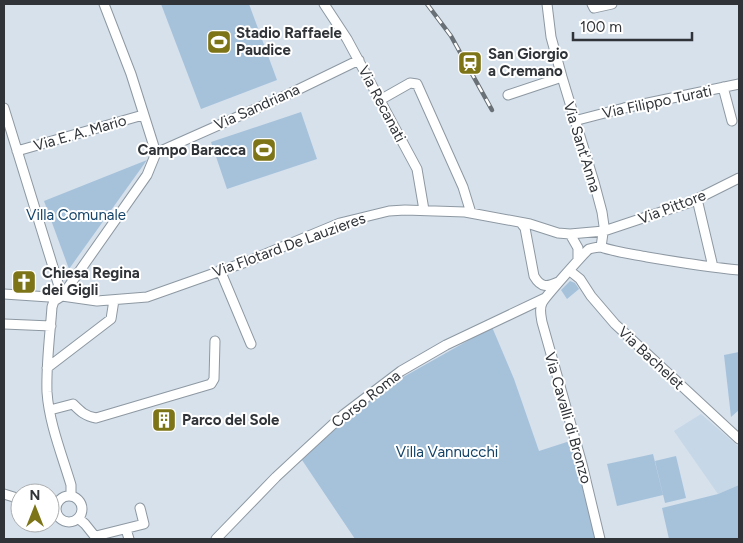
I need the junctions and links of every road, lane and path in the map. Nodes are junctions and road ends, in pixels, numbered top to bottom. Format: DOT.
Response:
graph roads {
  1 [pos="104,4"];
  2 [pos="324,4"];
  3 [pos="547,4"];
  4 [pos="592,4"];
  5 [pos="612,4"];
  6 [pos="359,60"];
  7 [pos="562,78"];
  8 [pos="739,84"];
  9 [pos="723,87"];
  10 [pos="508,95"];
  11 [pos="380,100"];
  12 [pos="4,108"];
  13 [pos="144,115"];
  14 [pos="574,121"];
  15 [pos="732,121"];
  16 [pos="17,151"];
  17 [pos="156,153"];
  18 [pos="739,178"];
  19 [pos="697,199"];
  20 [pos="424,210"];
  21 [pos="471,213"];
  22 [pos="521,223"];
  23 [pos="545,229"];
  24 [pos="604,232"];
  25 [pos="570,234"];
  26 [pos="527,240"];
  27 [pos="601,246"];
  28 [pos="578,259"];
  29 [pos="713,267"];
  30 [pos="220,270"];
  31 [pos="739,270"];
  32 [pos="570,271"];
  33 [pos="558,282"];
  34 [pos="4,294"];
  35 [pos="62,296"];
  36 [pos="545,298"];
  37 [pos="114,300"];
  38 [pos="4,324"];
  39 [pos="51,326"];
  40 [pos="215,341"];
  41 [pos="251,344"];
  42 [pos="47,368"];
  43 [pos="50,410"];
  44 [pos="739,439"];
  45 [pos="70,496"];
  46 [pos="60,500"];
  47 [pos="140,508"];
  48 [pos="78,518"];
  49 [pos="60,519"];
  50 [pos="126,529"];
  51 [pos="96,538"];
  52 [pos="129,539"];
  53 [pos="216,539"];
  54 [pos="600,539"];
  1 -- 13 [label="street"];
  2 -- 6 [label="street, Via Recanati"];
  3 -- 7 [label="street, Via Sant'Anna"];
  4 -- 5 [label="street"];
  6 -- 11 [label="street, Via Recanati"];
  6 -- 17 [label="street, Via Sandriana"];
  7 -- 10 [label="street"];
  7 -- 14 [label="street, Via Sant'Anna"];
  8 -- 9 [label="street, Via Filippo Turati"];
  9 -- 14 [label="street, Via Filippo Turati"];
  9 -- 15 [label="street"];
  11 -- 20 [label="street, Via Recanati"];
  11 -- 21 [label="street"];
  12 -- 16 [label="street"];
  13 -- 16 [label="street, Via E. A. Mario"];
  13 -- 17 [label="street"];
  14 -- 24 [label="street, Via Sant'Anna"];
  16 -- 35 [label="street"];
  17 -- 35 [label="street"];
  18 -- 19 [label="street, Via Pittore"];
  19 -- 24 [label="street, Via Pittore"];
  19 -- 29 [label="street"];
  20 -- 21 [label="street, Via Flotard De Lauzieres"];
  20 -- 30 [label="street, Via Flotard De Lauzieres"];
  21 -- 22 [label="street, Via Flotard De Lauzieres"];
  22 -- 23 [label="street, Via Flotard De Lauzieres"];
  22 -- 26 [label="street"];
  23 -- 25 [label="street"];
  23 -- 26 [label="street"];
  24 -- 25 [label="street, Via Pittore"];
  24 -- 27 [label="street, Via Sant'Anna"];
  25 -- 28 [label="street"];
  26 -- 33 [label="street"];
  27 -- 28 [label="street"];
  27 -- 29 [label="street"];
  28 -- 32 [label="street"];
  29 -- 31 [label="street"];
  30 -- 37 [label="street, Via Flotard De Lauzieres"];
  30 -- 41 [label="street"];
  32 -- 33 [label="street"];
  32 -- 44 [label="street, Via Bachelet"];
  33 -- 36 [label="street"];
  34 -- 35 [label="street, Via Flotard De Lauzieres"];
  35 -- 37 [label="street, Via Flotard De Lauzieres"];
  35 -- 39 [label="street"];
  36 -- 53 [label="street, Corso Roma"];
  36 -- 54 [label="street, Via Cavalli di Bronzo"];
  37 -- 42 [label="street"];
  38 -- 39 [label="street"];
  39 -- 42 [label="street"];
  40 -- 43 [label="street"];
  42 -- 43 [label="street"];
  43 -- 45 [label="street"];
  45 -- 46 [label="street"];
  45 -- 48 [label="street"];
  47 -- 50 [label="street"];
  48 -- 49 [label="street"];
  48 -- 51 [label="street"];
  50 -- 51 [label="street"];
  50 -- 52 [label="street"];
}
